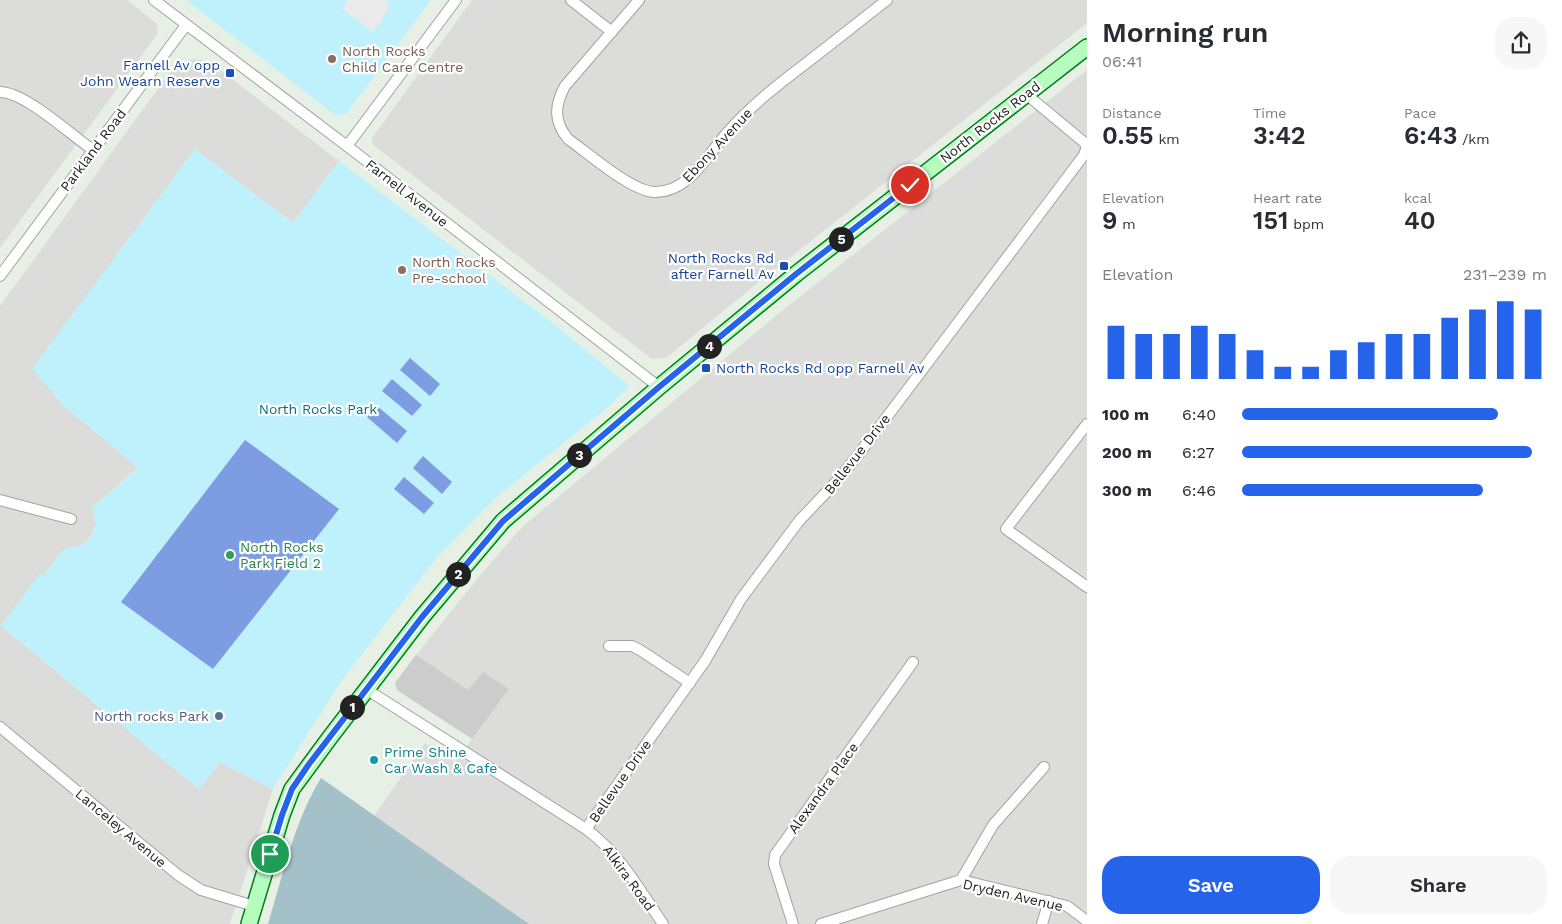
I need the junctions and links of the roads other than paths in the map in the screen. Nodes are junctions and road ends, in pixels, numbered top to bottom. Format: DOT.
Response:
graph roads {
  1 [pos="154,0"];
  2 [pos="456,0"];
  3 [pos="571,0"];
  4 [pos="639,0"];
  5 [pos="887,0"];
  6 [pos="186,25"];
  7 [pos="612,32"];
  8 [pos="1087,47"];
  9 [pos="0,92"];
  10 [pos="1026,94"];
  11 [pos="347,146"];
  12 [pos="93,150"];
  13 [pos="0,276"];
  14 [pos="659,387"];
  15 [pos="1087,424"];
  16 [pos="0,500"];
  17 [pos="71,520"];
  18 [pos="1087,588"];
  19 [pos="610,646"];
  20 [pos="913,662"];
  21 [pos="690,683"];
  22 [pos="366,689"];
  23 [pos="0,727"];
  24 [pos="1044,767"];
  25 [pos="586,829"];
  26 [pos="961,880"];
  27 [pos="1049,901"];
  28 [pos="254,906"];
  29 [pos="1087,921"];
  30 [pos="249,924"];
  31 [pos="663,924"];
  32 [pos="793,924"];
  33 [pos="821,924"];
  34 [pos="1042,924"];
  1 -- 6 [label="street, Farnell Avenue"];
  2 -- 11 [label="street"];
  3 -- 7 [label="street"];
  4 -- 7 [label="street, Ebony Avenue"];
  5 -- 7 [label="street, Ebony Avenue"];
  6 -- 11 [label="street, Farnell Avenue"];
  6 -- 12 [label="street, Parkland Road"];
  8 -- 10 [label="main road, North Rocks Road"];
  9 -- 12 [label="street"];
  10 -- 14 [label="main road, North Rocks Road"];
  10 -- 21 [label="street, Bellevue Drive"];
  11 -- 14 [label="street, Farnell Avenue"];
  12 -- 13 [label="street, Parkland Road"];
  14 -- 22 [label="main road, North Rocks Road"];
  15 -- 18 [label="street"];
  16 -- 17 [label="street"];
  19 -- 21 [label="street"];
  20 -- 32 [label="street, Alexandra Place"];
  21 -- 25 [label="street, Bellevue Drive"];
  22 -- 25 [label="street, Alkira Road"];
  22 -- 28 [label="main road, North Rocks Road"];
  23 -- 28 [label="street, Lanceley Avenue"];
  24 -- 26 [label="street"];
  25 -- 31 [label="street, Alkira Road"];
  26 -- 27 [label="street, Dryden Avenue"];
  26 -- 33 [label="street, Dryden Avenue"];
  27 -- 29 [label="street, Dryden Avenue"];
  27 -- 34 [label="street"];
  28 -- 30 [label="main road, North Rocks Road"];
}
